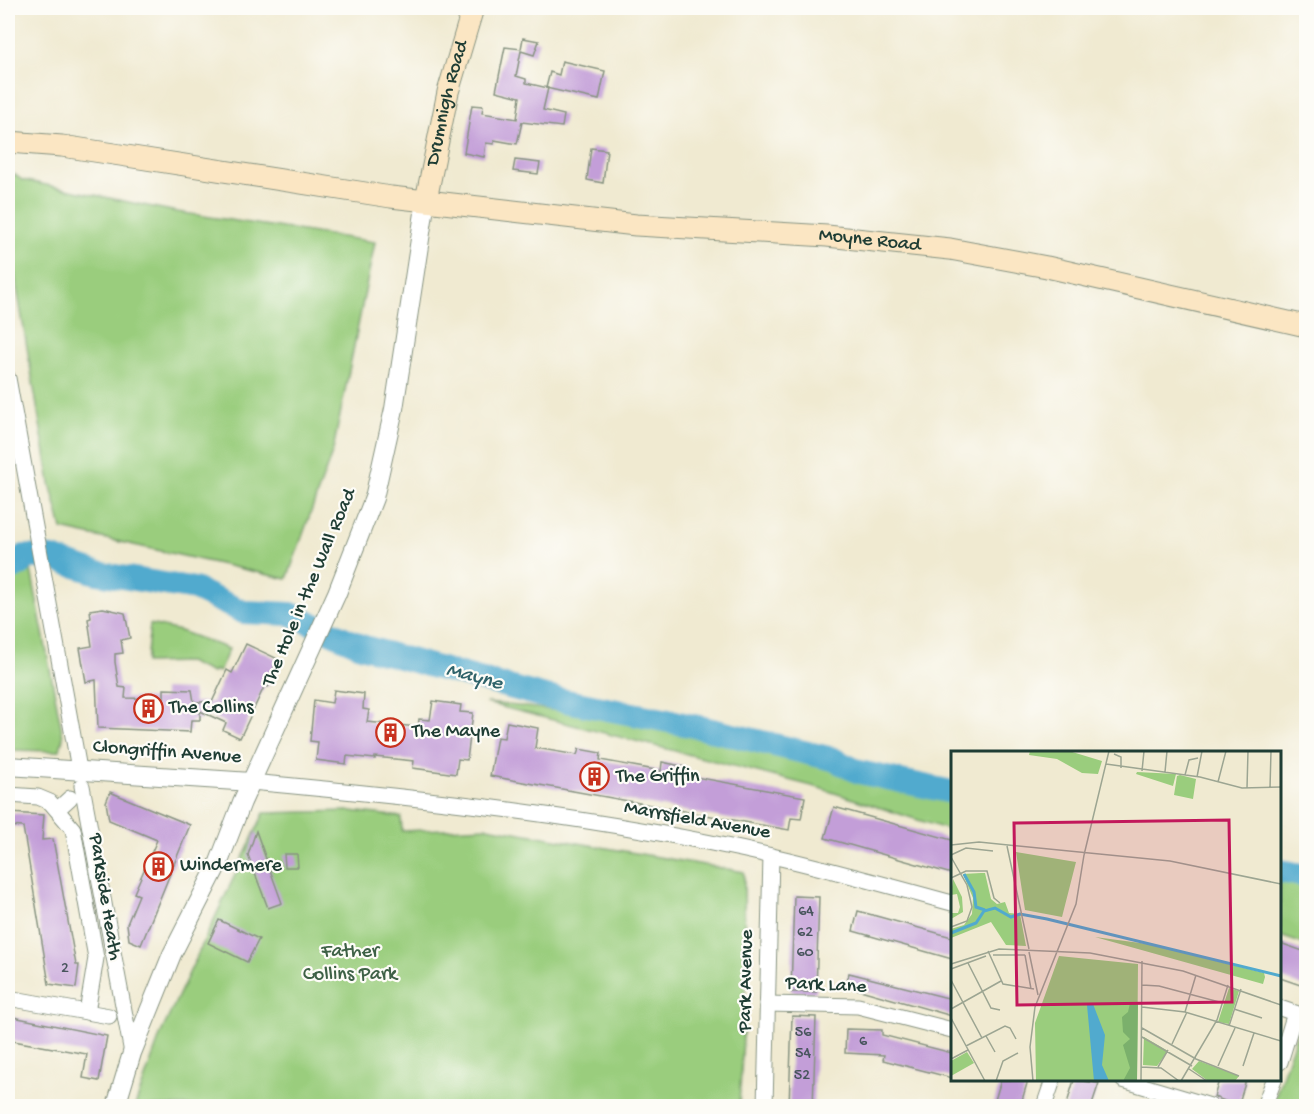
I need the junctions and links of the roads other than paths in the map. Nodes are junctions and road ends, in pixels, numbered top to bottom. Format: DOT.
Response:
graph roads {
  1 [pos="473,8"];
  2 [pos="8,130"];
  3 [pos="8,142"];
  4 [pos="62,146"];
  5 [pos="426,200"];
  6 [pos="1306,326"];
  7 [pos="8,378"];
  8 [pos="8,766"];
  9 [pos="80,778"];
  10 [pos="251,783"];
  11 [pos="8,795"];
  12 [pos="70,798"];
  13 [pos="58,809"];
  14 [pos="771,856"];
  15 [pos="951,903"];
  16 [pos="8,998"];
  17 [pos="767,1004"];
  18 [pos="1281,1008"];
  19 [pos="87,1012"];
  20 [pos="1301,1015"];
  21 [pos="109,1016"];
  22 [pos="951,1030"];
  23 [pos="132,1053"];
  24 [pos="1281,1060"];
  25 [pos="1053,1081"];
  26 [pos="1126,1081"];
  27 [pos="1274,1081"];
  28 [pos="116,1107"];
  29 [pos="765,1107"];
  30 [pos="1044,1107"];
  31 [pos="1210,1107"];
  32 [pos="1264,1107"];
  1 -- 5 [label="main road, Drumnigh Road"];
  2 -- 4 [label="main road"];
  3 -- 4 [label="main road"];
  4 -- 5 [label="main road, Moyne Road"];
  5 -- 6 [label="main road, Moyne Road"];
  5 -- 10 [label="street, The Hole in the Wall Road"];
  7 -- 9 [label="street"];
  8 -- 9 [label="street, Clongriffin Avenue"];
  9 -- 10 [label="street, Clongriffin Avenue"];
  9 -- 23 [label="street"];
  10 -- 14 [label="street, Marrsfield Avenue"];
  10 -- 23 [label="street, The Hole in the Wall Road"];
  11 -- 13 [label="street"];
  12 -- 13 [label="street"];
  13 -- 19 [label="street, Parkside Heath"];
  14 -- 15 [label="street, Marrsfield Avenue"];
  14 -- 17 [label="street, Park Avenue"];
  16 -- 19 [label="street"];
  17 -- 22 [label="street, Park Lane"];
  17 -- 29 [label="street, Park Avenue"];
  18 -- 20 [label="street"];
  19 -- 21 [label="street"];
  20 -- 24 [label="street"];
  23 -- 28 [label="street, The Hole in the Wall Road"];
  25 -- 30 [label="street"];
  26 -- 31 [label="street"];
  27 -- 32 [label="street"];
}
